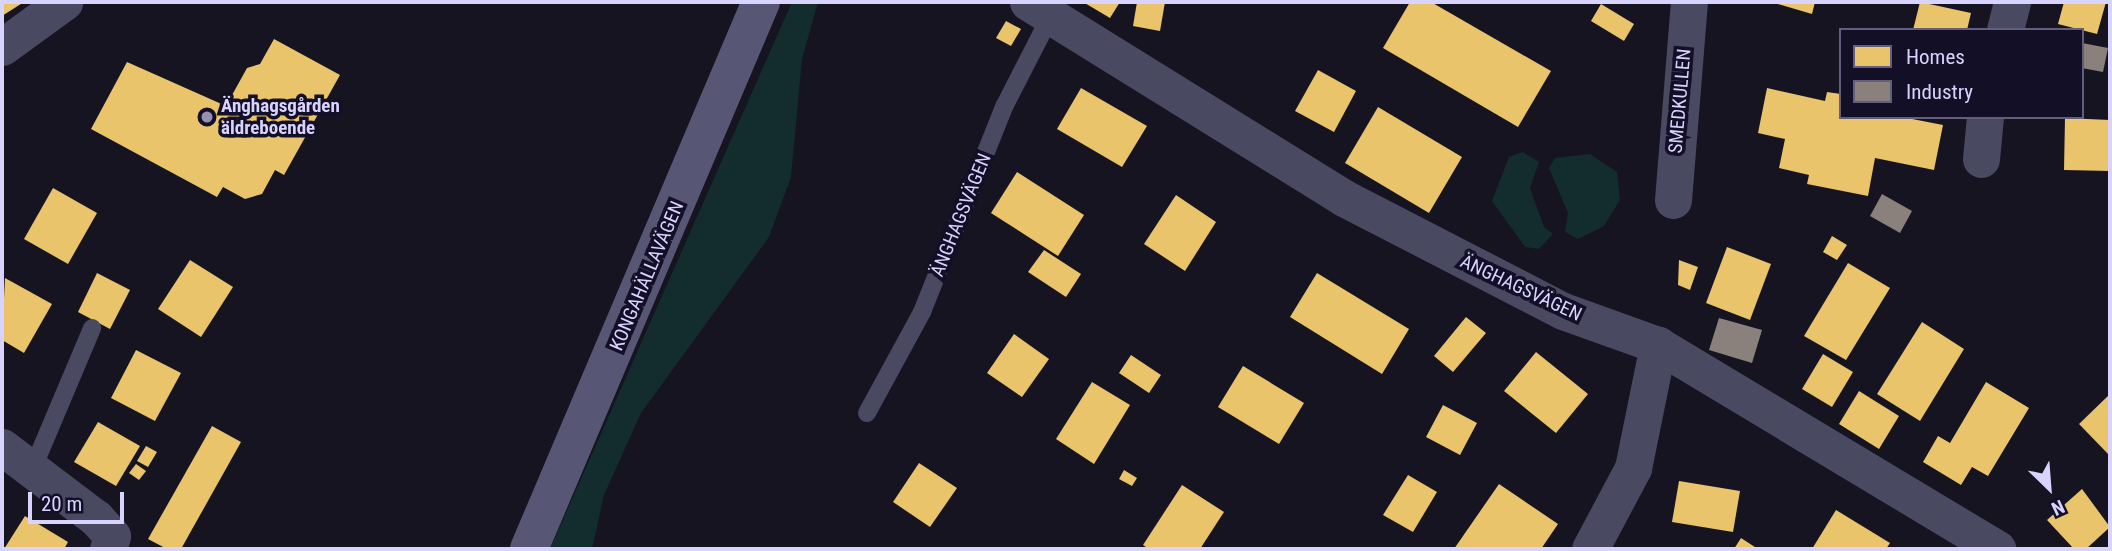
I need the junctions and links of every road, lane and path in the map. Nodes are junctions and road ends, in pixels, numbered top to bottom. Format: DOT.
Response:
graph roads {
  1 [pos="64,2"];
  2 [pos="761,2"];
  3 [pos="1689,2"];
  4 [pos="2012,2"];
  5 [pos="1039,8"];
  6 [pos="2006,28"];
  7 [pos="2,47"];
  8 [pos="1984,119"];
  9 [pos="1981,159"];
  10 [pos="1673,200"];
  11 [pos="92,328"];
  12 [pos="1658,345"];
  13 [pos="867,413"];
  14 [pos="2,447"];
  15 [pos="33,468"];
  16 [pos="108,549"];
  17 [pos="529,549"];
  18 [pos="1590,549"];
  19 [pos="1997,549"];
  1 -- 7 [label="street"];
  2 -- 17 [label="street, KONGAHÄLLAVÄGEN"];
  3 -- 10 [label="street, SMEDKULLEN"];
  4 -- 6 [label="street"];
  5 -- 12 [label="street, ÄNGHAGSVÄGEN"];
  5 -- 13 [label="lane, ÄNGHAGSVÄGEN"];
  8 -- 9 [label="street"];
  11 -- 15 [label="lane"];
  12 -- 18 [label="street"];
  12 -- 19 [label="street, ÄNGHAGSVÄGEN"];
  14 -- 15 [label="street"];
  15 -- 16 [label="street"];
}
